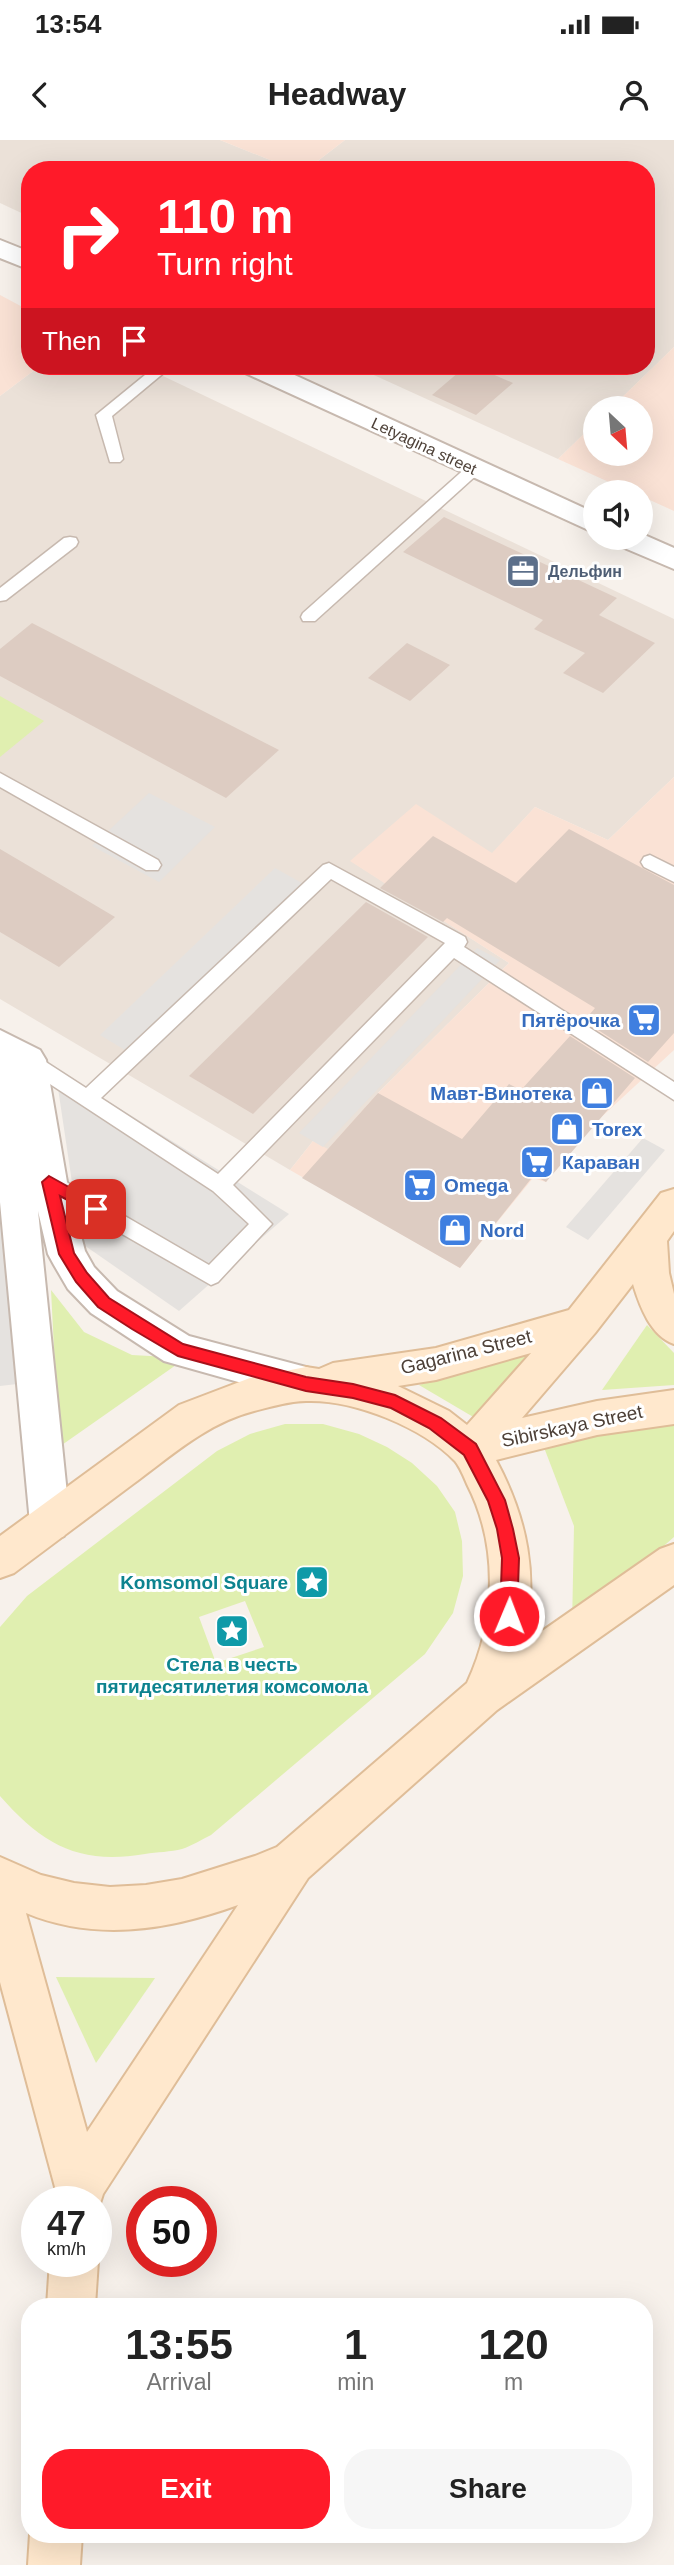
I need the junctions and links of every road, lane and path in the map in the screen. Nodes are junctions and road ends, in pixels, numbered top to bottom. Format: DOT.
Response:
graph roads {
  1 [pos="0,248"];
  2 [pos="21,258"];
  3 [pos="154,375"];
  4 [pos="272,375"];
  5 [pos="115,459"];
  6 [pos="474,469"];
  7 [pos="583,519"];
  8 [pos="71,542"];
  9 [pos="653,550"];
  10 [pos="674,559"];
  11 [pos="0,596"];
  12 [pos="309,617"];
  13 [pos="0,779"];
  14 [pos="650,862"];
  15 [pos="152,865"];
  16 [pos="674,875"];
  17 [pos="452,947"];
  18 [pos="11,1050"];
  19 [pos="674,1092"];
  20 [pos="87,1099"];
  21 [pos="49,1182"];
  22 [pos="220,1185"];
  23 [pos="674,1204"];
  24 [pos="648,1235"];
  25 [pos="582,1322"];
  26 [pos="674,1328"];
  27 [pos="306,1384"];
  28 [pos="674,1407"];
  29 [pos="470,1450"];
  30 [pos="50,1523"];
  31 [pos="0,1560"];
  32 [pos="674,1562"];
  33 [pos="482,1697"];
  34 [pos="292,1863"];
  35 [pos="0,1879"];
  36 [pos="0,1899"];
  37 [pos="77,2186"];
  38 [pos="84,2186"];
  39 [pos="73,2277"];
  40 [pos="72,2298"];
  41 [pos="55,2543"];
  42 [pos="54,2565"];
  1 -- 2 [label="street"];
  3 -- 5 [label="lane"];
  4 -- 6 [label="street, Letyagina street"];
  6 -- 7 [label="street, Letyagina street"];
  6 -- 12 [label="lane"];
  8 -- 11 [label="lane"];
  9 -- 10 [label="street"];
  13 -- 15 [label="lane"];
  14 -- 16 [label="lane"];
  17 -- 19 [label="lane"];
  17 -- 20 [label="lane"];
  17 -- 22 [label="lane"];
  18 -- 20 [label="lane"];
  18 -- 21 [label="street"];
  18 -- 30 [label="street"];
  20 -- 22 [label="lane"];
  21 -- 22 [label="lane"];
  21 -- 27 [label="street"];
  23 -- 24 [label="main road, Gagarina Street"];
  24 -- 25 [label="main road, Gagarina Street"];
  24 -- 26 [label="main road"];
  25 -- 27 [label="main road, Gagarina Street"];
  25 -- 29 [label="main road, Gagarina Street"];
  27 -- 29 [label="main road"];
  27 -- 30 [label="main road, Gagarina Street"];
  28 -- 29 [label="main road, Sibirskaya Street"];
  29 -- 33 [label="main road"];
  30 -- 31 [label="main road, Gagarina Street"];
  32 -- 33 [label="main road"];
  33 -- 34 [label="main road"];
  34 -- 35 [label="main road"];
  34 -- 38 [label="main road"];
  36 -- 37 [label="main road"];
  39 -- 40 [label="main road"];
  41 -- 42 [label="main road"];
}
